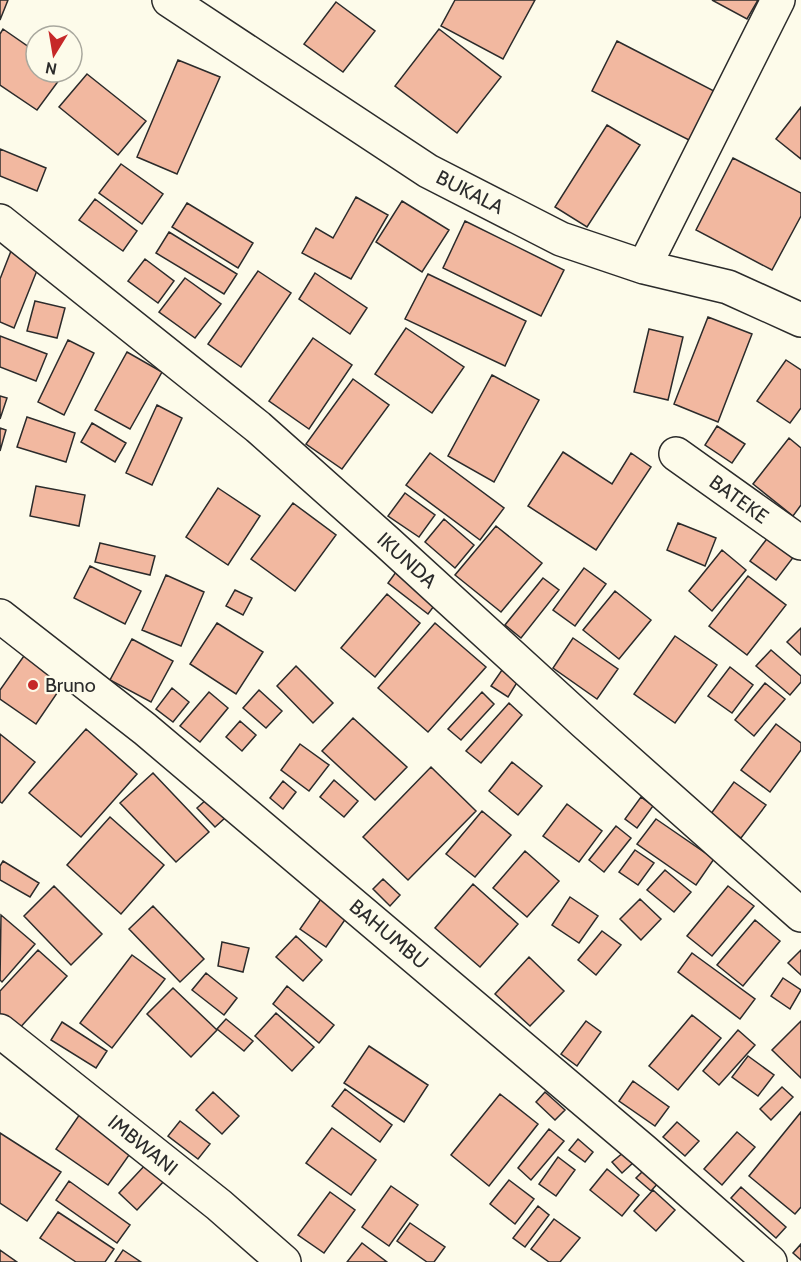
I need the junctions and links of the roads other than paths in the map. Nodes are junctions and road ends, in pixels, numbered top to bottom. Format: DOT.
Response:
graph roads {
  1 [pos="169,0"];
  2 [pos="780,0"];
  3 [pos="801,10"];
  4 [pos="0,221"];
  5 [pos="644,267"];
  6 [pos="801,320"];
  7 [pos="676,454"];
  8 [pos="801,543"];
  9 [pos="0,616"];
  10 [pos="801,915"];
  11 [pos="0,1030"];
  12 [pos="284,1262"];
  13 [pos="770,1262"];
  1 -- 5 [label="street, BUKALA"];
  2 -- 3 [label="street"];
  2 -- 5 [label="street"];
  4 -- 10 [label="street, IKUNDA"];
  5 -- 6 [label="street, BUKALA"];
  7 -- 8 [label="street, BATEKE"];
  9 -- 13 [label="street, BAHUMBU"];
  11 -- 12 [label="street, IMBWANI"];
}
